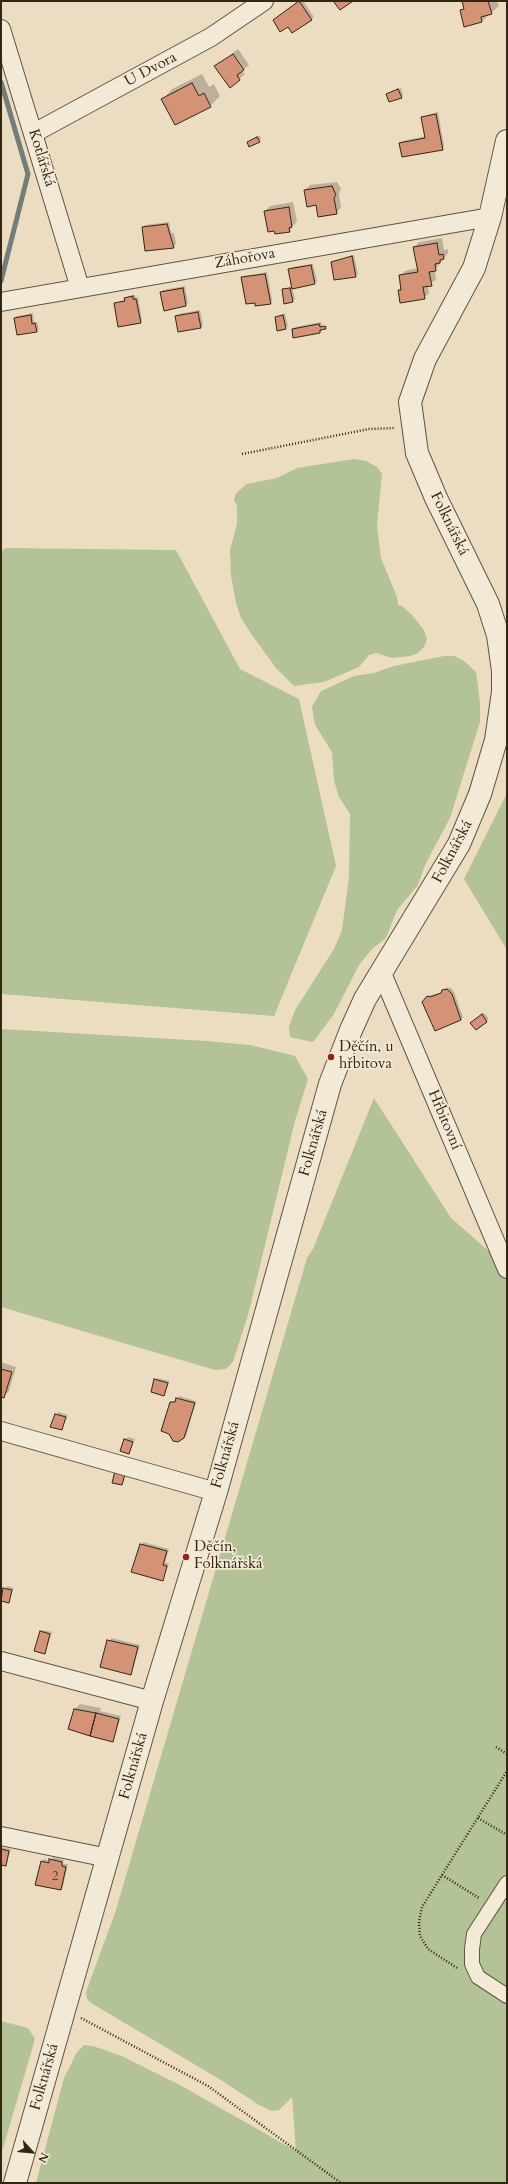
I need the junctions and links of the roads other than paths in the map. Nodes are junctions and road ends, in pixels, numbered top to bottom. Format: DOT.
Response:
graph roads {
  1 [pos="264,1"];
  2 [pos="1,29"];
  3 [pos="34,133"];
  4 [pos="507,141"];
  5 [pos="490,217"];
  6 [pos="80,288"];
  7 [pos="1,302"];
  8 [pos="381,971"];
  9 [pos="507,1270"];
  10 [pos="1,1431"];
  11 [pos="216,1492"];
  12 [pos="1,1661"];
  13 [pos="152,1701"];
  14 [pos="1,1836"];
  15 [pos="108,1858"];
  16 [pos="507,1882"];
  17 [pos="507,1996"];
  18 [pos="15,2183"];
  1 -- 3 [label="street, U Dvora"];
  2 -- 3 [label="street, Kotlářská"];
  3 -- 6 [label="street, Kotlářská"];
  4 -- 5 [label="street, Folknářská"];
  5 -- 6 [label="street, Záhořova"];
  5 -- 8 [label="street, Folknářská"];
  6 -- 7 [label="street, Záhořova"];
  8 -- 9 [label="street, Hřbitovní"];
  8 -- 11 [label="street, Folknářská"];
  10 -- 11 [label="street"];
  11 -- 13 [label="street, Folknářská"];
  12 -- 13 [label="street"];
  13 -- 15 [label="street, Folknářská"];
  14 -- 15 [label="street"];
  15 -- 18 [label="street, Folknářská"];
  16 -- 17 [label="street"];
}
